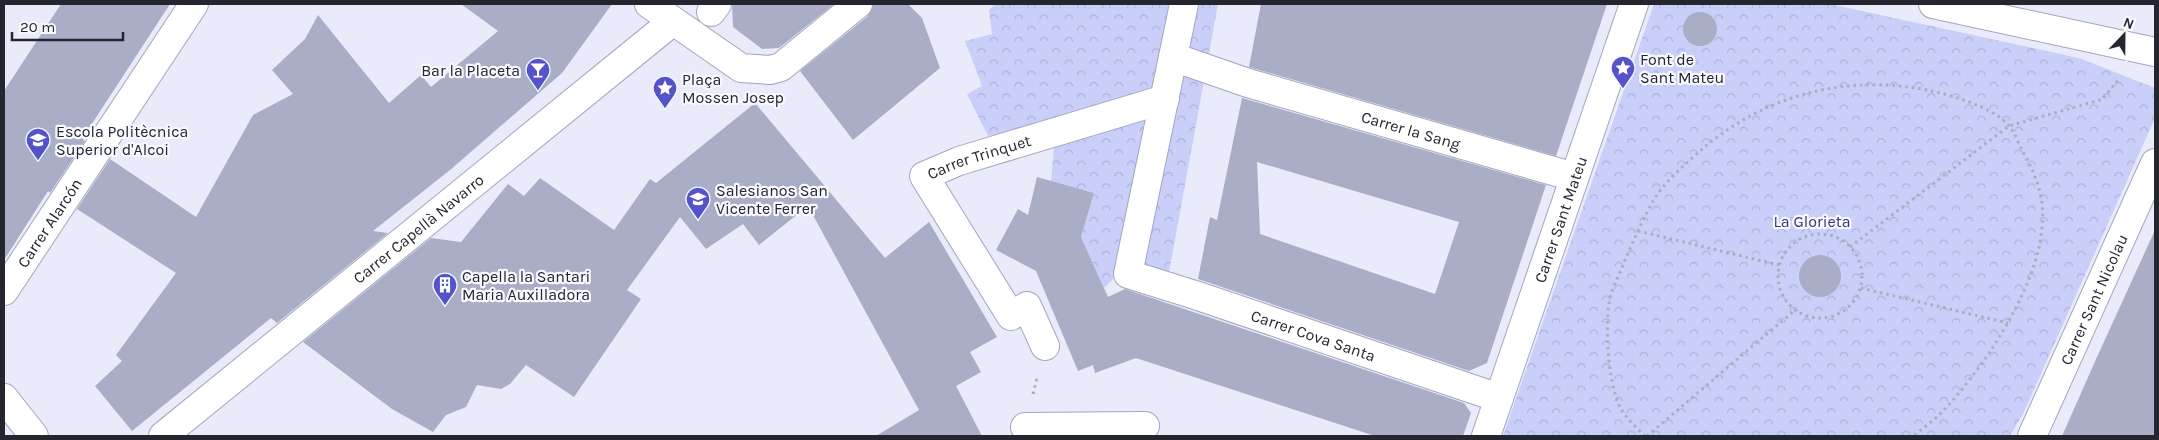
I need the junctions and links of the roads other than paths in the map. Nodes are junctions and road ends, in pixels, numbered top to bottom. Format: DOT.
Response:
graph roads {
  1 [pos="194,4"];
  2 [pos="649,4"];
  3 [pos="858,4"];
  4 [pos="1184,4"];
  5 [pos="1634,4"];
  6 [pos="1933,4"];
  7 [pos="672,22"];
  8 [pos="2146,50"];
  9 [pos="1173,57"];
  10 [pos="1165,99"];
  11 [pos="2155,163"];
  12 [pos="1574,177"];
  13 [pos="4,291"];
  14 [pos="1045,346"];
  15 [pos="4,398"];
  16 [pos="1499,398"];
  17 [pos="1145,426"];
  18 [pos="1025,427"];
  19 [pos="34,436"];
  20 [pos="163,436"];
  21 [pos="1486,436"];
  22 [pos="2032,436"];
  1 -- 13 [label="street, Carrer Alarcón"];
  2 -- 7 [label="street"];
  3 -- 7 [label="street"];
  4 -- 9 [label="street"];
  5 -- 12 [label="street, Carrer Sant Mateu"];
  6 -- 8 [label="street"];
  7 -- 20 [label="street, Carrer Capellà Navarro"];
  9 -- 10 [label="street"];
  9 -- 12 [label="street, Carrer la Sang"];
  10 -- 14 [label="street, Carrer Trinquet"];
  10 -- 16 [label="street, Carrer Cova Santa"];
  11 -- 22 [label="street, Carrer Sant Nicolau"];
  12 -- 16 [label="street, Carrer Sant Mateu"];
  15 -- 19 [label="street"];
  16 -- 21 [label="street, Carrer Sant Mateu"];
  17 -- 18 [label="street"];
}
